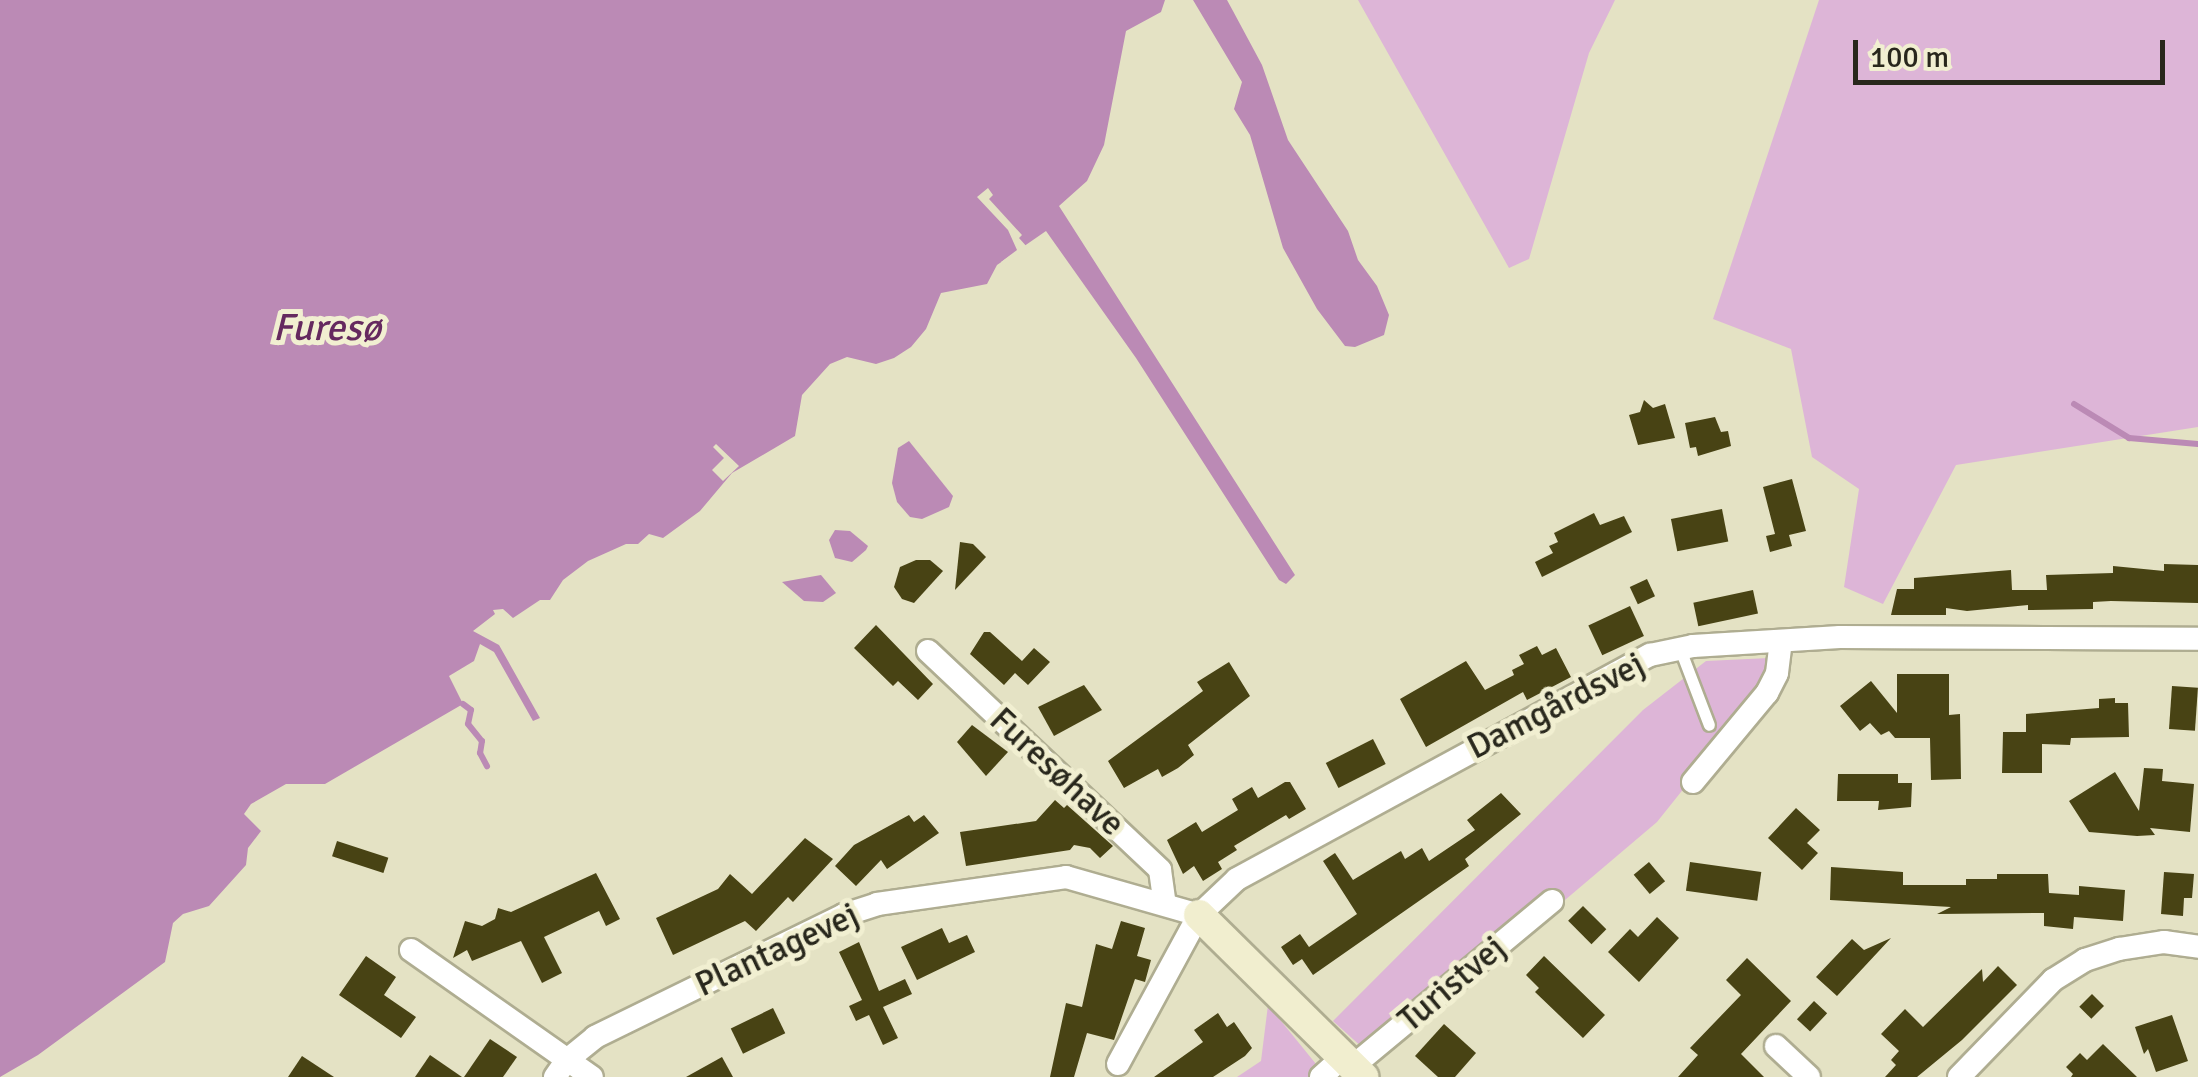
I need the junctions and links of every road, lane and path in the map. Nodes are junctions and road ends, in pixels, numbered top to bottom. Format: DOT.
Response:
graph roads {
  1 [pos="2198,639"];
  2 [pos="1781,641"];
  3 [pos="1680,649"];
  4 [pos="928,652"];
  5 [pos="1709,725"];
  6 [pos="1693,782"];
  7 [pos="1552,901"];
  8 [pos="1165,904"];
  9 [pos="1199,916"];
  10 [pos="2198,947"];
  11 [pos="411,950"];
  12 [pos="1776,1046"];
  13 [pos="1118,1064"];
  14 [pos="561,1068"];
  15 [pos="1345,1069"];
  16 [pos="592,1077"];
  17 [pos="1809,1077"];
  18 [pos="1958,1077"];
  1 -- 2 [label="street, Damgårdsvej"];
  2 -- 3 [label="street, Damgårdsvej"];
  2 -- 6 [label="street"];
  3 -- 5 [label="lane"];
  3 -- 9 [label="street, Damgårdsvej"];
  4 -- 8 [label="street, Furesøhave"];
  7 -- 15 [label="street, Turistvej"];
  8 -- 9 [label="street, Plantagevej"];
  8 -- 14 [label="street, Plantagevej"];
  9 -- 13 [label="street"];
  9 -- 15 [label="street, Plantagevej"];
  10 -- 18 [label="street"];
  11 -- 14 [label="street"];
  12 -- 17 [label="street"];
  14 -- 16 [label="street"];
}
